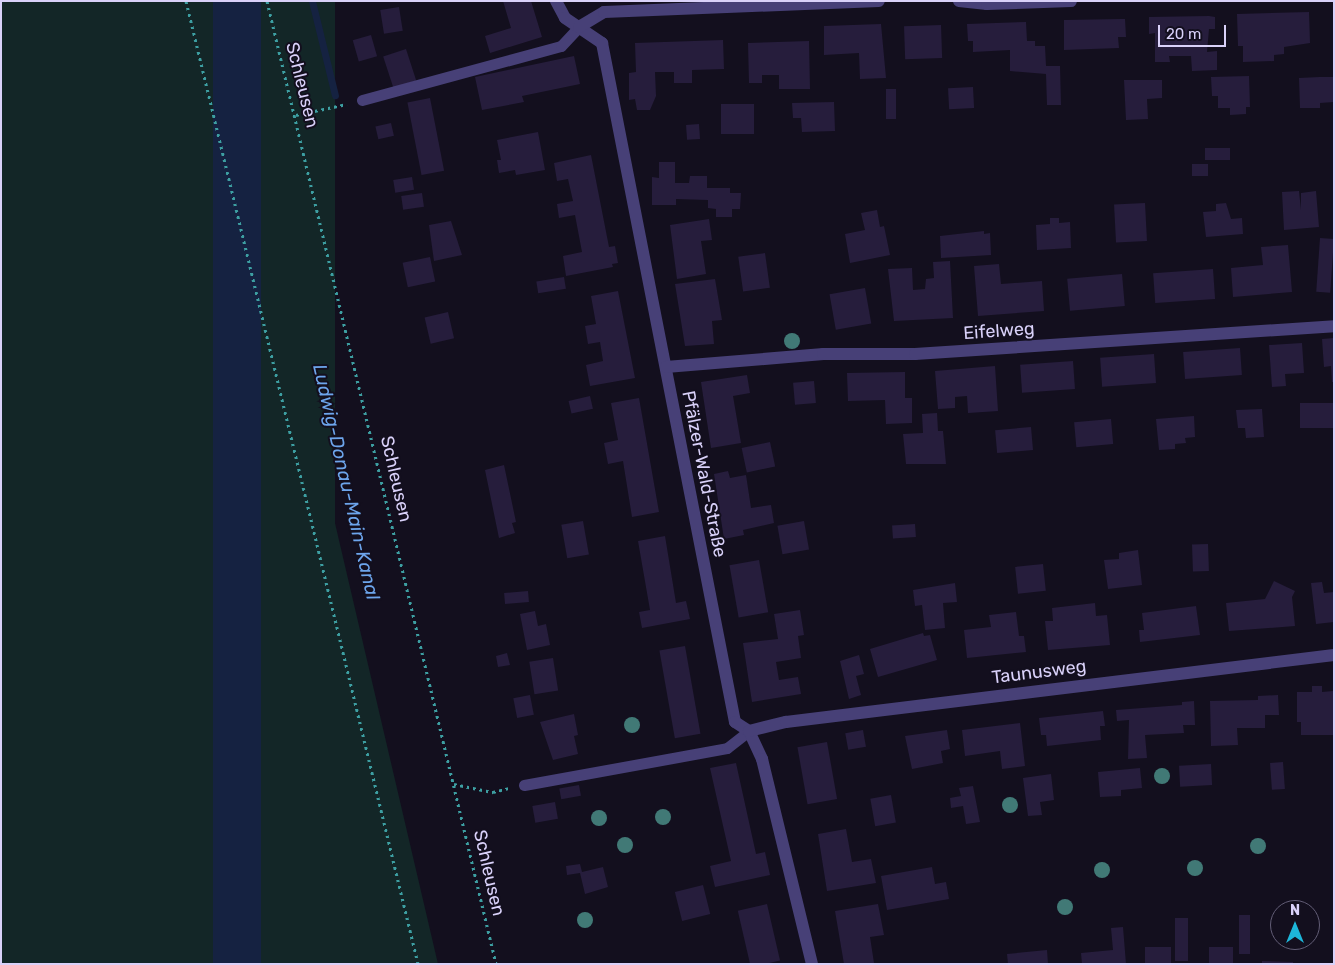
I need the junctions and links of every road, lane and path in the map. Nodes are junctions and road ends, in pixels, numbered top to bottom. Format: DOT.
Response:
graph roads {
  1 [pos="186,1"];
  2 [pos="267,1"];
  3 [pos="556,1"];
  4 [pos="879,1"];
  5 [pos="959,1"];
  6 [pos="1071,1"];
  7 [pos="579,27"];
  8 [pos="362,100"];
  9 [pos="296,115"];
  10 [pos="1334,326"];
  11 [pos="666,367"];
  12 [pos="1334,655"];
  13 [pos="750,731"];
  14 [pos="454,784"];
  15 [pos="524,785"];
  16 [pos="418,964"];
  17 [pos="496,964"];
  18 [pos="812,964"];
  1 -- 16 [label="path"];
  2 -- 9 [label="path, Schleusen"];
  3 -- 7 [label="street, Pfälzer-Wald-Straße"];
  4 -- 7 [label="street"];
  5 -- 6 [label="street"];
  7 -- 8 [label="lane"];
  7 -- 11 [label="street, Pfälzer-Wald-Straße"];
  8 -- 9 [label="path"];
  9 -- 14 [label="path, Schleusen"];
  10 -- 11 [label="street, Eifelweg"];
  11 -- 13 [label="street, Pfälzer-Wald-Straße"];
  12 -- 13 [label="street, Taunusweg"];
  13 -- 15 [label="lane"];
  13 -- 18 [label="street, Pfälzer-Wald-Straße"];
  14 -- 15 [label="path"];
  14 -- 17 [label="path, Schleusen"];
}
